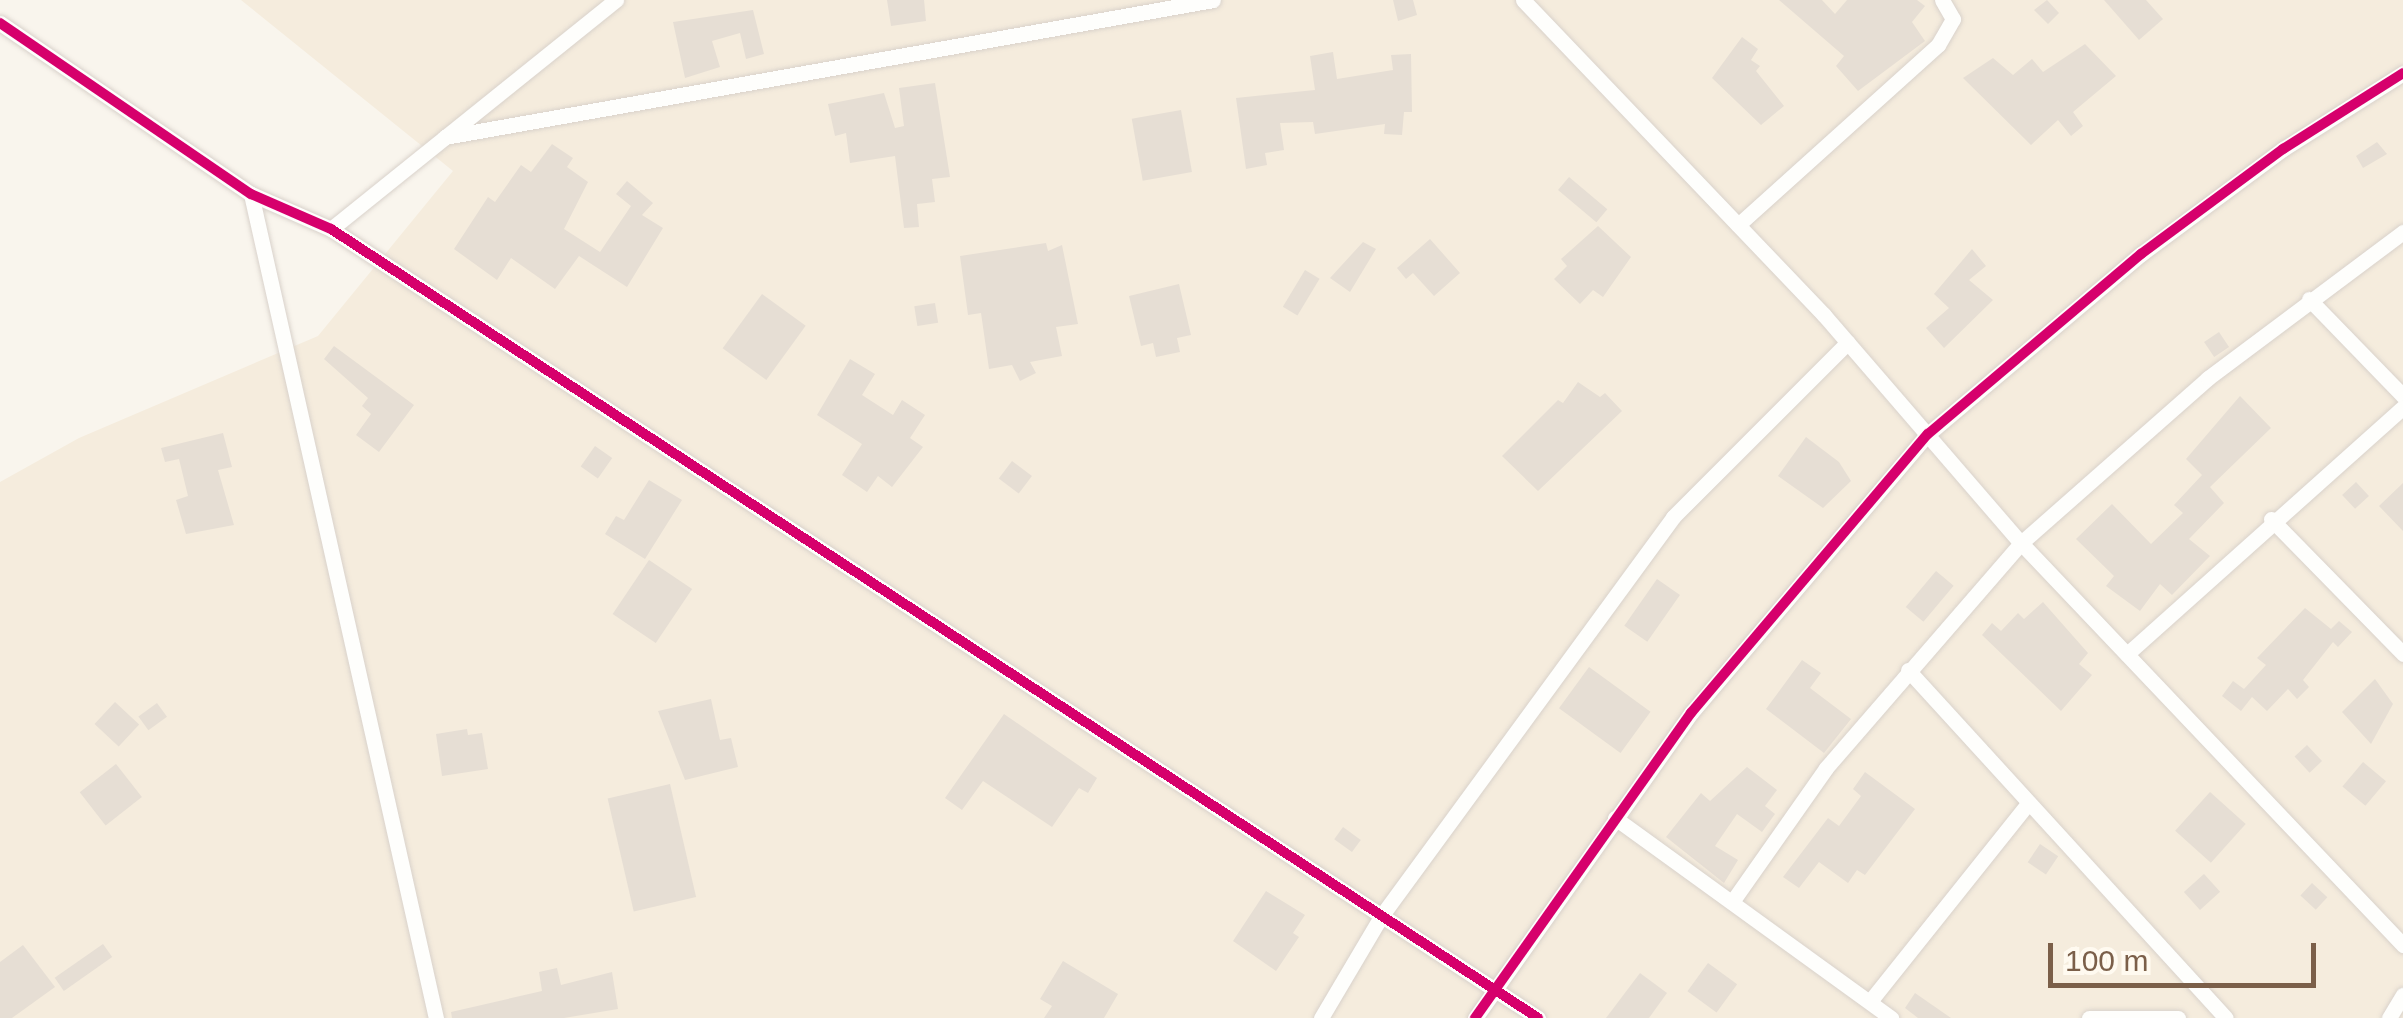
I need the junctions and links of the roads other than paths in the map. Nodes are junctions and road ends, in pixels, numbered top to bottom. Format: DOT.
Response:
graph roads {
  1 [pos="616,0"];
  2 [pos="1213,0"];
  3 [pos="1523,0"];
  4 [pos="1942,0"];
  5 [pos="1152,6"];
  6 [pos="0,23"];
  7 [pos="2403,73"];
  8 [pos="446,137"];
  9 [pos="250,194"];
  10 [pos="1738,225"];
  11 [pos="332,229"];
  12 [pos="2403,232"];
  13 [pos="2309,299"];
  14 [pos="1848,342"];
  15 [pos="2403,396"];
  16 [pos="2403,407"];
  17 [pos="1928,434"];
  18 [pos="2271,519"];
  19 [pos="2021,543"];
  20 [pos="2126,654"];
  21 [pos="2403,654"];
  22 [pos="1908,670"];
  23 [pos="2028,803"];
  24 [pos="1615,818"];
  25 [pos="1734,899"];
  26 [pos="1382,915"];
  27 [pos="2403,946"];
  28 [pos="1493,988"];
  29 [pos="2403,995"];
  30 [pos="1871,1000"];
  31 [pos="436,1018"];
  32 [pos="1320,1018"];
  33 [pos="1475,1018"];
  34 [pos="1538,1018"];
  35 [pos="1891,1018"];
  36 [pos="2089,1018"];
  37 [pos="2178,1018"];
  38 [pos="2226,1018"];
  39 [pos="2388,1018"];
  1 -- 8 [label="street"];
  2 -- 5 [label="street"];
  3 -- 10 [label="street"];
  4 -- 10 [label="street"];
  5 -- 8 [label="street"];
  6 -- 9 [label="street"];
  7 -- 17 [label="street"];
  8 -- 11 [label="street"];
  9 -- 11 [label="street"];
  9 -- 31 [label="street"];
  10 -- 14 [label="street"];
  11 -- 26 [label="street"];
  12 -- 13 [label="street"];
  13 -- 15 [label="street"];
  13 -- 19 [label="street"];
  14 -- 17 [label="street"];
  14 -- 26 [label="street"];
  16 -- 18 [label="street"];
  17 -- 19 [label="street"];
  17 -- 24 [label="street"];
  18 -- 20 [label="street"];
  18 -- 21 [label="street"];
  19 -- 20 [label="street"];
  19 -- 22 [label="street"];
  20 -- 27 [label="street"];
  22 -- 23 [label="street"];
  22 -- 25 [label="street"];
  23 -- 30 [label="street"];
  23 -- 38 [label="street"];
  24 -- 25 [label="street"];
  24 -- 28 [label="street"];
  25 -- 30 [label="street"];
  26 -- 28 [label="street"];
  26 -- 32 [label="street"];
  28 -- 33 [label="street"];
  28 -- 34 [label="street"];
  29 -- 39 [label="street"];
  30 -- 35 [label="street"];
  36 -- 37 [label="street"];
}
